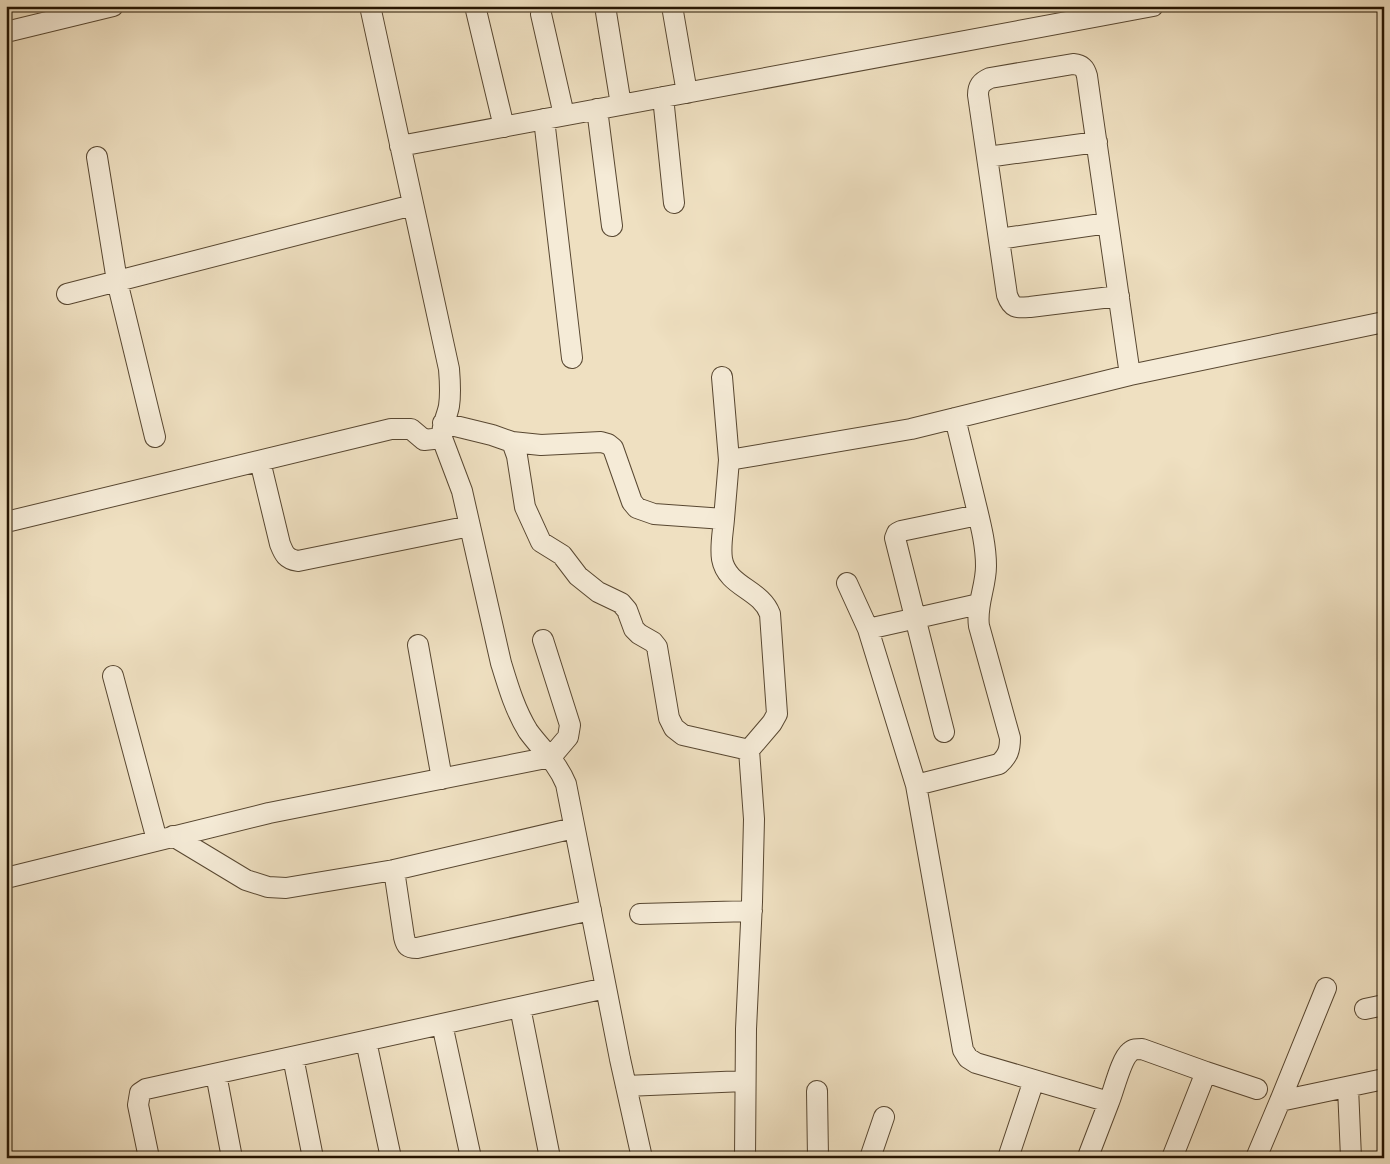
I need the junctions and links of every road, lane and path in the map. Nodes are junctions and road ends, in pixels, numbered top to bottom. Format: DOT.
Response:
graph roads {
  1 [pos="113,6"];
  2 [pos="370,6"];
  3 [pos="475,6"];
  4 [pos="605,6"];
  5 [pos="672,6"];
  6 [pos="1153,6"];
  7 [pos="541,14"];
  8 [pos="6,32"];
  9 [pos="687,93"];
  10 [pos="663,97"];
  11 [pos="621,105"];
  12 [pos="597,109"];
  13 [pos="564,116"];
  14 [pos="544,119"];
  15 [pos="504,126"];
  16 [pos="1097,142"];
  17 [pos="400,146"];
  18 [pos="97,157"];
  19 [pos="987,157"];
  20 [pos="674,203"];
  21 [pos="413,205"];
  22 [pos="1108,223"];
  23 [pos="612,226"];
  24 [pos="999,239"];
  25 [pos="117,281"];
  26 [pos="68,294"];
  27 [pos="1119,296"];
  28 [pos="1384,322"];
  29 [pos="572,358"];
  30 [pos="1130,375"];
  31 [pos="722,377"];
  32 [pos="955,418"];
  33 [pos="443,430"];
  34 [pos="155,436"];
  35 [pos="512,442"];
  36 [pos="729,460"];
  37 [pos="260,461"];
  38 [pos="978,515"];
  39 [pos="724,519"];
  40 [pos="6,522"];
  41 [pos="470,526"];
  42 [pos="846,583"];
  43 [pos="979,604"];
  44 [pos="916,618"];
  45 [pos="868,629"];
  46 [pos="543,640"];
  47 [pos="418,645"];
  48 [pos="113,676"];
  49 [pos="944,732"];
  50 [pos="749,750"];
  51 [pos="551,757"];
  52 [pos="442,779"];
  53 [pos="916,785"];
  54 [pos="574,828"];
  55 [pos="165,838"];
  56 [pos="394,870"];
  57 [pos="6,878"];
  58 [pos="591,910"];
  59 [pos="752,911"];
  60 [pos="640,914"];
  61 [pos="606,988"];
  62 [pos="1326,988"];
  63 [pos="520,1007"];
  64 [pos="442,1024"];
  65 [pos="366,1041"];
  66 [pos="293,1057"];
  67 [pos="1206,1072"];
  68 [pos="216,1074"];
  69 [pos="1384,1079"];
  70 [pos="1034,1080"];
  71 [pos="745,1081"];
  72 [pos="626,1086"];
  73 [pos="1348,1087"];
  74 [pos="1257,1089"];
  75 [pos="817,1091"];
  76 [pos="1280,1101"];
  77 [pos="1109,1102"];
  78 [pos="884,1117"];
  79 [pos="149,1158"];
  80 [pos="232,1158"];
  81 [pos="313,1158"];
  82 [pos="391,1158"];
  83 [pos="471,1158"];
  84 [pos="550,1158"];
  85 [pos="642,1158"];
  86 [pos="745,1158"];
  87 [pos="818,1158"];
  88 [pos="870,1158"];
  89 [pos="1008,1158"];
  90 [pos="1089,1158"];
  91 [pos="1172,1158"];
  92 [pos="1256,1158"];
  93 [pos="1351,1158"];
  1 -- 8 [label="street"];
  2 -- 17 [label="street"];
  3 -- 15 [label="street"];
  4 -- 11 [label="street"];
  5 -- 9 [label="street"];
  6 -- 9 [label="street"];
  7 -- 13 [label="street"];
  9 -- 10 [label="street"];
  10 -- 11 [label="street"];
  10 -- 20 [label="street"];
  11 -- 12 [label="street"];
  12 -- 13 [label="street"];
  12 -- 23 [label="street"];
  13 -- 14 [label="street"];
  14 -- 15 [label="street"];
  14 -- 29 [label="street"];
  15 -- 17 [label="street"];
  16 -- 19 [label="street"];
  16 -- 19 [label="street"];
  16 -- 22 [label="street"];
  17 -- 21 [label="street"];
  18 -- 25 [label="street"];
  19 -- 24 [label="street"];
  21 -- 25 [label="street"];
  21 -- 33 [label="street"];
  22 -- 24 [label="street"];
  22 -- 27 [label="street"];
  24 -- 27 [label="street"];
  25 -- 26 [label="street"];
  25 -- 34 [label="street"];
  27 -- 30 [label="street"];
  28 -- 30 [label="street"];
  30 -- 32 [label="street"];
  31 -- 36 [label="street"];
  32 -- 36 [label="street"];
  32 -- 38 [label="street"];
  33 -- 35 [label="street"];
  33 -- 37 [label="street"];
  33 -- 41 [label="street"];
  35 -- 39 [label="street"];
  35 -- 50 [label="street"];
  36 -- 39 [label="street"];
  37 -- 40 [label="street"];
  37 -- 41 [label="street"];
  38 -- 43 [label="street"];
  38 -- 44 [label="street"];
  39 -- 50 [label="street"];
  41 -- 51 [label="street"];
  42 -- 45 [label="street"];
  43 -- 44 [label="street"];
  43 -- 53 [label="street"];
  44 -- 45 [label="street"];
  44 -- 49 [label="street"];
  45 -- 53 [label="street"];
  46 -- 51 [label="street"];
  47 -- 52 [label="street"];
  48 -- 55 [label="street"];
  50 -- 59 [label="street"];
  51 -- 52 [label="street"];
  51 -- 54 [label="street"];
  52 -- 55 [label="street"];
  53 -- 70 [label="street"];
  54 -- 56 [label="street"];
  54 -- 58 [label="street"];
  55 -- 56 [label="street"];
  55 -- 57 [label="street"];
  56 -- 58 [label="street"];
  58 -- 61 [label="street"];
  59 -- 60 [label="street"];
  59 -- 71 [label="street"];
  61 -- 63 [label="street"];
  61 -- 72 [label="street"];
  62 -- 76 [label="street"];
  63 -- 64 [label="street"];
  63 -- 84 [label="street"];
  64 -- 65 [label="street"];
  64 -- 83 [label="street"];
  65 -- 66 [label="street"];
  65 -- 82 [label="street"];
  66 -- 68 [label="street"];
  66 -- 81 [label="street"];
  67 -- 74 [label="street"];
  67 -- 77 [label="street"];
  67 -- 91 [label="street"];
  68 -- 79 [label="street"];
  68 -- 80 [label="street"];
  69 -- 73 [label="street"];
  70 -- 77 [label="street"];
  70 -- 89 [label="street"];
  71 -- 72 [label="street"];
  71 -- 86 [label="street"];
  72 -- 85 [label="street"];
  73 -- 76 [label="street"];
  73 -- 93 [label="street"];
  75 -- 87 [label="street"];
  76 -- 92 [label="street"];
  77 -- 90 [label="street"];
  78 -- 88 [label="street"];
}
